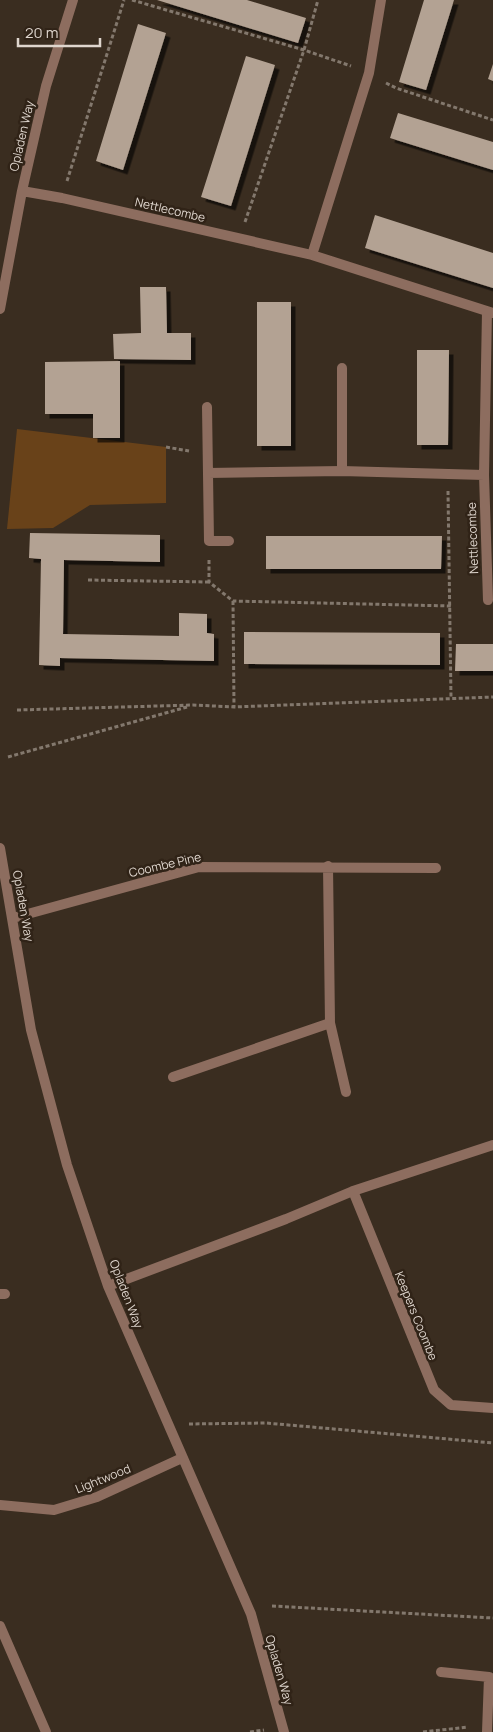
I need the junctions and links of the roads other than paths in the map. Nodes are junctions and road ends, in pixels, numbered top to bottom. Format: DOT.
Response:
graph roads {
  1 [pos="73,0"];
  2 [pos="381,0"];
  3 [pos="22,191"];
  4 [pos="312,255"];
  5 [pos="0,309"];
  6 [pos="490,312"];
  7 [pos="342,368"];
  8 [pos="207,407"];
  9 [pos="342,471"];
  10 [pos="208,473"];
  11 [pos="484,475"];
  12 [pos="229,541"];
  13 [pos="488,600"];
  14 [pos="0,848"];
  15 [pos="328,866"];
  16 [pos="436,868"];
  17 [pos="13,918"];
  18 [pos="330,1023"];
  19 [pos="173,1077"];
  20 [pos="346,1092"];
  21 [pos="493,1144"];
  22 [pos="352,1192"];
  23 [pos="108,1286"];
  24 [pos="493,1408"];
  25 [pos="182,1458"];
  26 [pos="0,1506"];
  27 [pos="0,1626"];
  28 [pos="442,1672"];
  29 [pos="46,1732"];
  30 [pos="284,1732"];
  31 [pos="487,1732"];
  1 -- 3 [label="street, Opladen Way"];
  2 -- 4 [label="street"];
  3 -- 4 [label="street, Nettlecombe"];
  3 -- 5 [label="street, Opladen Way"];
  4 -- 6 [label="street, Nettlecombe"];
  6 -- 11 [label="street, Nettlecombe"];
  7 -- 9 [label="street"];
  8 -- 10 [label="street"];
  9 -- 10 [label="street"];
  9 -- 11 [label="street"];
  10 -- 12 [label="street"];
  11 -- 13 [label="street, Nettlecombe"];
  14 -- 17 [label="street, Opladen Way"];
  15 -- 16 [label="street, Coombe Pine"];
  15 -- 17 [label="street, Coombe Pine"];
  15 -- 18 [label="street"];
  17 -- 23 [label="street, Opladen Way"];
  18 -- 19 [label="street"];
  18 -- 20 [label="street"];
  21 -- 22 [label="street"];
  22 -- 23 [label="street"];
  22 -- 24 [label="street, Keepers Coombe"];
  23 -- 25 [label="street, Opladen Way"];
  25 -- 26 [label="street, Lightwood"];
  25 -- 30 [label="street, Opladen Way"];
  27 -- 29 [label="street"];
  28 -- 31 [label="street"];
}
